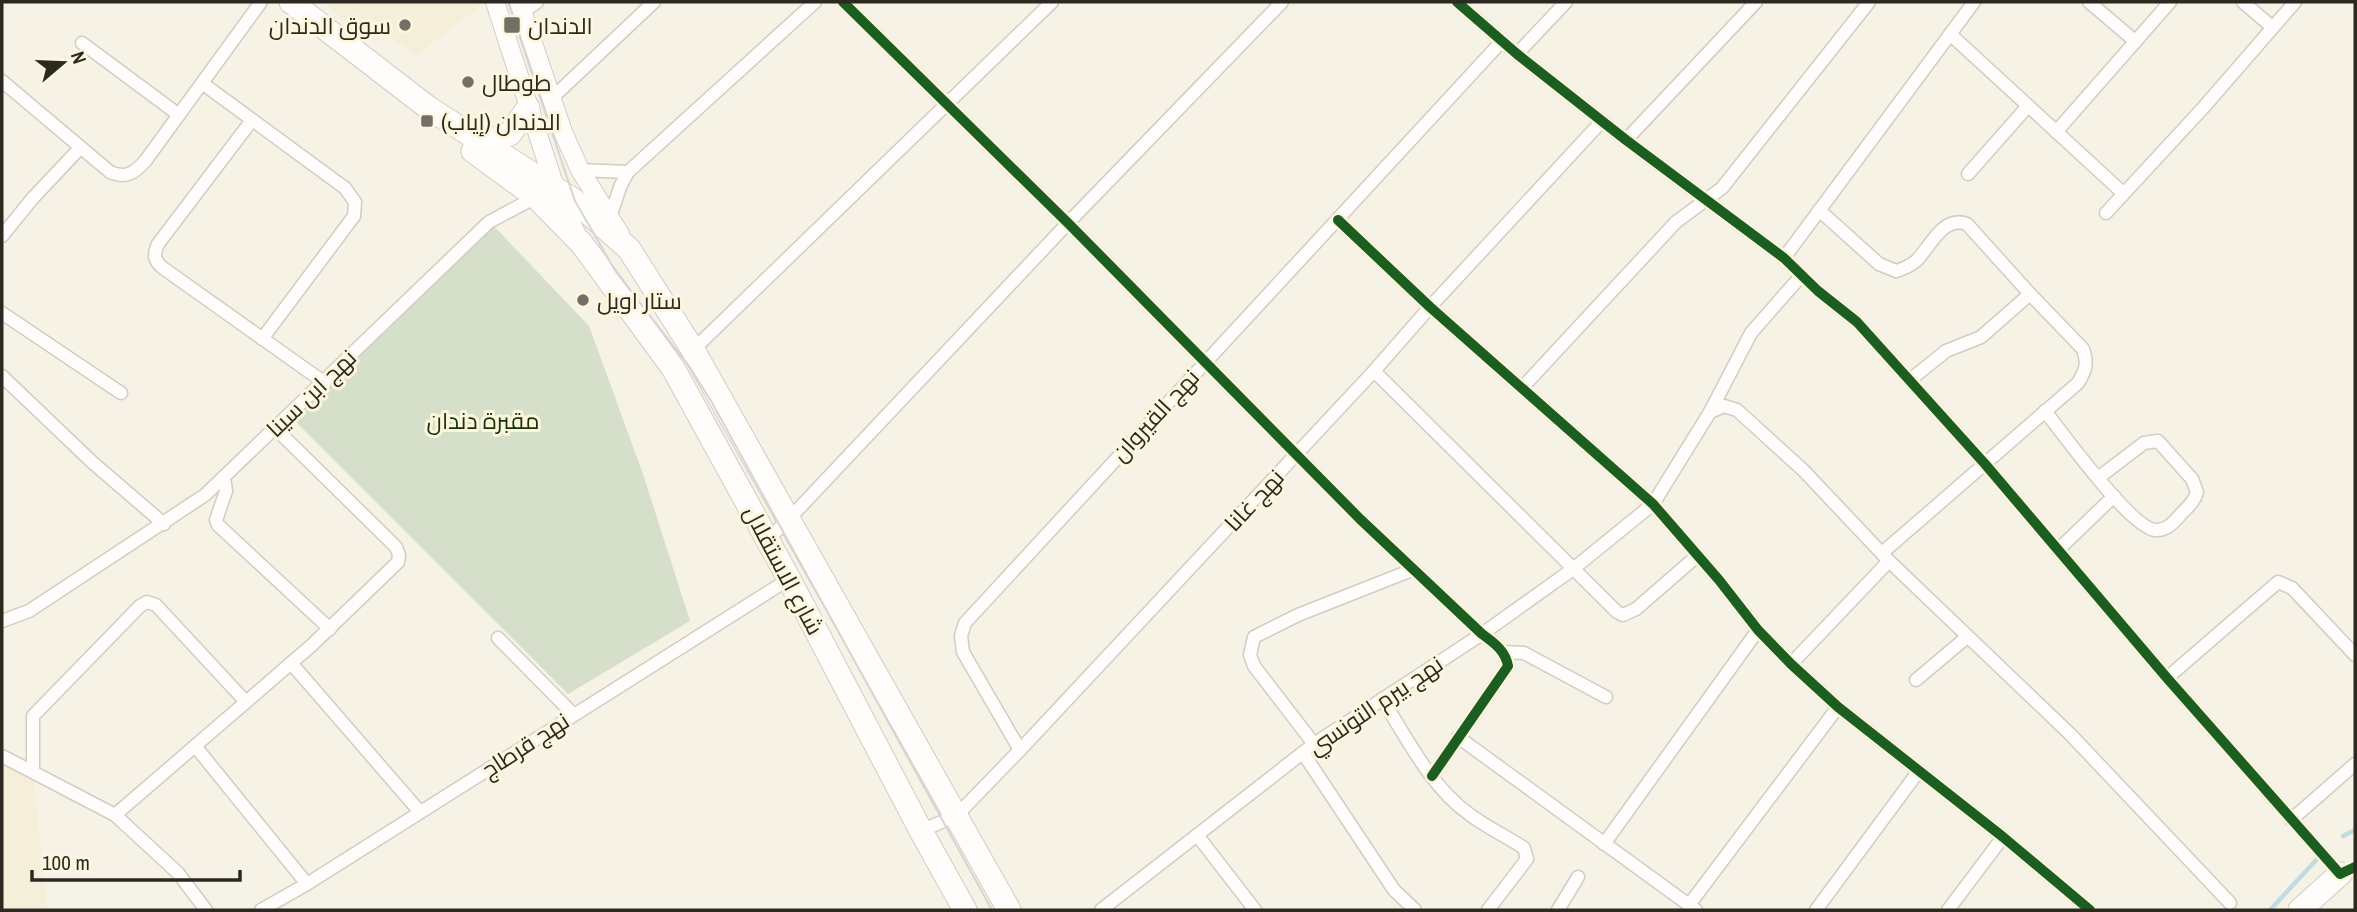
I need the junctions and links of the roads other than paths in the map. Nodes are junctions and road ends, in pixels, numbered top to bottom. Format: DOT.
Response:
graph roads {
  1 [pos="261,2"];
  2 [pos="270,2"];
  3 [pos="291,2"];
  4 [pos="495,2"];
  5 [pos="654,2"];
  6 [pos="815,2"];
  7 [pos="843,2"];
  8 [pos="1052,2"];
  9 [pos="1282,2"];
  10 [pos="1566,2"];
  11 [pos="1756,2"];
  12 [pos="1869,2"];
  13 [pos="1974,2"];
  14 [pos="2090,2"];
  15 [pos="2170,2"];
  16 [pos="2243,2"];
  17 [pos="2295,2"];
  18 [pos="1466,4"];
  19 [pos="526,5"];
  20 [pos="2272,27"];
  21 [pos="1950,34"];
  22 [pos="1502,41"];
  23 [pos="2135,41"];
  24 [pos="82,43"];
  25 [pos="1517,54"];
  26 [pos="2,81"];
  27 [pos="202,83"];
  28 [pos="551,99"];
  29 [pos="946,104"];
  30 [pos="2028,106"];
  31 [pos="528,108"];
  32 [pos="179,115"];
  33 [pos="252,120"];
  34 [pos="1602,121"];
  35 [pos="2056,132"];
  36 [pos="1626,140"];
  37 [pos="485,142"];
  38 [pos="80,148"];
  39 [pos="580,170"];
  40 [pos="628,172"];
  41 [pos="1968,174"];
  42 [pos="545,192"];
  43 [pos="2123,193"];
  44 [pos="1706,201"];
  45 [pos="1819,210"];
  46 [pos="2106,213"];
  47 [pos="610,218"];
  48 [pos="1338,220"];
  49 [pos="1068,223"];
  50 [pos="2,236"];
  51 [pos="629,249"];
  52 [pos="1784,258"];
  53 [pos="1801,276"];
  54 [pos="2030,295"];
  55 [pos="1430,307"];
  56 [pos="2,313"];
  57 [pos="262,339"];
  58 [pos="693,350"];
  59 [pos="1205,361"];
  60 [pos="1374,371"];
  61 [pos="2,376"];
  62 [pos="1910,380"];
  63 [pos="325,383"];
  64 [pos="1522,387"];
  65 [pos="121,393"];
  66 [pos="2045,411"];
  67 [pos="1710,412"];
  68 [pos="275,428"];
  69 [pos="1297,454"];
  70 [pos="1985,464"];
  71 [pos="224,478"];
  72 [pos="2098,478"];
  73 [pos="2114,496"];
  74 [pos="1653,505"];
  75 [pos="789,519"];
  76 [pos="164,524"];
  77 [pos="768,539"];
  78 [pos="2058,550"];
  79 [pos="1697,556"];
  80 [pos="1886,557"];
  81 [pos="1573,569"];
  82 [pos="1412,570"];
  83 [pos="789,579"];
  84 [pos="2,621"];
  85 [pos="330,629"];
  86 [pos="1758,630"];
  87 [pos="1482,634"];
  88 [pos="1967,637"];
  89 [pos="498,638"];
  90 [pos="1503,652"];
  91 [pos="2355,655"];
  92 [pos="291,663"];
  93 [pos="1791,664"];
  94 [pos="2168,678"];
  95 [pos="1916,680"];
  96 [pos="1606,697"];
  97 [pos="1382,699"];
  98 [pos="246,702"];
  99 [pos="1838,707"];
  100 [pos="573,714"];
  101 [pos="1458,737"];
  102 [pos="1314,744"];
  103 [pos="195,746"];
  104 [pos="1020,750"];
  105 [pos="1303,754"];
  106 [pos="2,756"];
  107 [pos="2355,764"];
  108 [pos="33,771"];
  109 [pos="1918,772"];
  110 [pos="1432,776"];
  111 [pos="420,812"];
  112 [pos="115,815"];
  113 [pos="957,815"];
  114 [pos="2291,820"];
  115 [pos="921,831"];
  116 [pos="1197,835"];
  117 [pos="2003,837"];
  118 [pos="1604,844"];
  119 [pos="2348,871"];
  120 [pos="1578,877"];
  121 [pos="307,884"];
  122 [pos="2231,903"];
  123 [pos="1692,908"];
  124 [pos="2083,908"];
  125 [pos="205,910"];
  126 [pos="261,910"];
  127 [pos="965,910"];
  128 [pos="1009,910"];
  129 [pos="1101,910"];
  130 [pos="1255,910"];
  131 [pos="1415,910"];
  132 [pos="1488,910"];
  133 [pos="1558,910"];
  134 [pos="1816,910"];
  135 [pos="1948,910"];
  136 [pos="2300,910"];
  1 -- 27 [label="street"];
  2 -- 42 [label="highway"];
  3 -- 37 [label="highway"];
  4 -- 31 [label="main road"];
  5 -- 28 [label="street"];
  6 -- 40 [label="street"];
  7 -- 29 [label="street"];
  8 -- 29 [label="street"];
  9 -- 49 [label="street"];
  10 -- 25 [label="street"];
  11 -- 36 [label="street"];
  12 -- 44 [label="street"];
  13 -- 21 [label="street"];
  14 -- 23 [label="street"];
  15 -- 23 [label="street"];
  16 -- 20 [label="street"];
  17 -- 20 [label="street"];
  18 -- 22 [label="street"];
  19 -- 28 [label="main road"];
  20 -- 43 [label="street"];
  21 -- 30 [label="street"];
  21 -- 45 [label="street"];
  22 -- 25 [label="street"];
  22 -- 48 [label="street, نهج القيروان"];
  23 -- 35 [label="street"];
  24 -- 32 [label="street"];
  25 -- 34 [label="street"];
  26 -- 38 [label="street"];
  27 -- 32 [label="street"];
  27 -- 33 [label="street"];
  28 -- 39 [label="main road"];
  29 -- 49 [label="street"];
  29 -- 58 [label="street"];
  30 -- 35 [label="street"];
  30 -- 41 [label="street"];
  31 -- 37 [label="highway"];
  31 -- 42 [label="main road"];
  32 -- 38 [label="street"];
  33 -- 57 [label="street"];
  33 -- 57 [label="street"];
  34 -- 36 [label="street"];
  34 -- 55 [label="street, نهج غانا"];
  35 -- 43 [label="street"];
  36 -- 44 [label="street"];
  37 -- 42 [label="highway"];
  38 -- 50 [label="street"];
  39 -- 40 [label="street"];
  39 -- 47 [label="main road"];
  40 -- 47 [label="street"];
  42 -- 51 [label="highway, شارع الاستقلال"];
  42 -- 63 [label="street, نهج ابن سينا"];
  42 -- 77 [label="highway, شارع الاستقلال"];
  43 -- 46 [label="street"];
  44 -- 52 [label="street"];
  44 -- 64 [label="street"];
  45 -- 52 [label="street"];
  45 -- 54 [label="street"];
  47 -- 51 [label="main road"];
  48 -- 55 [label="street"];
  48 -- 59 [label="street, نهج القيروان"];
  49 -- 59 [label="street"];
  49 -- 75 [label="street"];
  51 -- 58 [label="highway, شارع الاستقلال"];
  52 -- 53 [label="street"];
  53 -- 62 [label="street"];
  53 -- 67 [label="street, نهج بيرم التونسي"];
  54 -- 62 [label="street"];
  54 -- 66 [label="street"];
  55 -- 60 [label="street, نهج غانا"];
  55 -- 64 [label="street"];
  56 -- 65 [label="street"];
  57 -- 63 [label="street"];
  58 -- 75 [label="highway, شارع الاستقلال"];
  59 -- 69 [label="street"];
  59 -- 104 [label="street, نهج القيروان"];
  60 -- 69 [label="street, نهج غانا"];
  60 -- 81 [label="street"];
  61 -- 76 [label="street"];
  62 -- 70 [label="street"];
  63 -- 68 [label="street, نهج ابن سينا"];
  64 -- 74 [label="street"];
  66 -- 70 [label="street"];
  66 -- 72 [label="street"];
  67 -- 74 [label="street, نهج بيرم التونسي"];
  67 -- 80 [label="street"];
  68 -- 71 [label="street, نهج ابن سينا"];
  68 -- 85 [label="street"];
  69 -- 82 [label="street"];
  69 -- 104 [label="street, نهج غانا"];
  70 -- 78 [label="street"];
  70 -- 80 [label="street"];
  71 -- 76 [label="street, نهج ابن سينا"];
  71 -- 85 [label="street"];
  72 -- 73 [label="street"];
  72 -- 73 [label="street"];
  73 -- 78 [label="street"];
  74 -- 79 [label="street"];
  74 -- 81 [label="street, نهج بيرم التونسي"];
  75 -- 77 [label="street"];
  75 -- 113 [label="highway, شارع الاستقلال"];
  76 -- 84 [label="street, نهج ابن سينا"];
  77 -- 83 [label="highway, شارع الاستقلال"];
  78 -- 94 [label="street"];
  79 -- 81 [label="street"];
  79 -- 86 [label="street"];
  80 -- 88 [label="street"];
  80 -- 93 [label="street"];
  81 -- 87 [label="street, نهج بيرم التونسي"];
  82 -- 87 [label="street"];
  82 -- 102 [label="street"];
  83 -- 100 [label="street, نهج قرطاج"];
  83 -- 115 [label="highway, شارع الاستقلال"];
  85 -- 92 [label="street"];
  86 -- 93 [label="street"];
  86 -- 118 [label="street"];
  87 -- 90 [label="street"];
  87 -- 97 [label="street, نهج بيرم التونسي"];
  88 -- 95 [label="street"];
  88 -- 122 [label="street"];
  89 -- 100 [label="street"];
  90 -- 96 [label="street"];
  90 -- 101 [label="street"];
  91 -- 94 [label="street"];
  92 -- 98 [label="street"];
  92 -- 111 [label="street"];
  93 -- 99 [label="street"];
  94 -- 114 [label="street"];
  97 -- 102 [label="street, نهج بيرم التونسي"];
  97 -- 110 [label="street"];
  98 -- 103 [label="street"];
  98 -- 108 [label="street"];
  99 -- 109 [label="street"];
  99 -- 123 [label="street"];
  100 -- 111 [label="street, نهج قرطاج"];
  101 -- 110 [label="street"];
  101 -- 118 [label="street"];
  102 -- 105 [label="street, نهج بيرم التونسي"];
  103 -- 112 [label="street"];
  103 -- 121 [label="street"];
  104 -- 113 [label="street, نهج غانا"];
  105 -- 116 [label="street, نهج بيرم التونسي"];
  105 -- 131 [label="street"];
  106 -- 108 [label="street"];
  107 -- 114 [label="street"];
  108 -- 112 [label="street"];
  109 -- 117 [label="street"];
  109 -- 134 [label="street"];
  110 -- 132 [label="street"];
  111 -- 121 [label="street, نهج قرطاج"];
  112 -- 125 [label="street"];
  113 -- 115 [label="street, نهج غانا"];
  113 -- 128 [label="highway, شارع الاستقلال"];
  114 -- 119 [label="street"];
  115 -- 127 [label="highway, شارع الاستقلال"];
  116 -- 129 [label="street, نهج بيرم التونسي"];
  116 -- 130 [label="street"];
  117 -- 124 [label="street"];
  117 -- 135 [label="street"];
  118 -- 123 [label="street"];
  119 -- 136 [label="highway"];
  120 -- 133 [label="street"];
  121 -- 126 [label="street, نهج قرطاج"];
}
